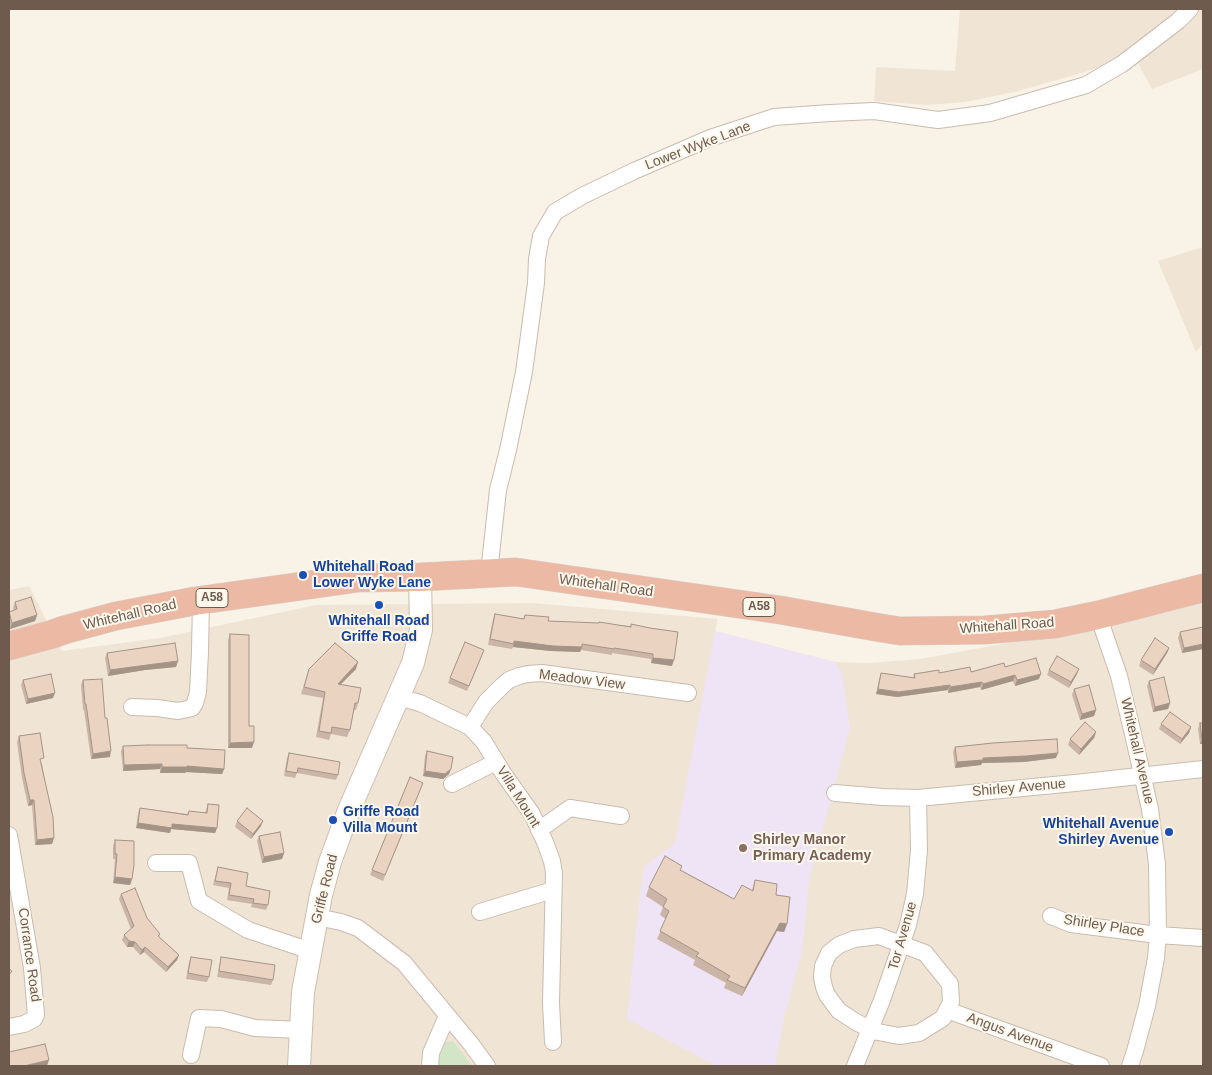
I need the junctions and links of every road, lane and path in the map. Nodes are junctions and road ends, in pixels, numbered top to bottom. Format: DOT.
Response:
graph roads {
  1 [pos="1190,9"];
  2 [pos="489,573"];
  3 [pos="420,577"];
  4 [pos="1203,588"];
  5 [pos="201,600"];
  6 [pos="1098,615"];
  7 [pos="9,646"];
  8 [pos="688,693"];
  9 [pos="398,697"];
  10 [pos="132,708"];
  11 [pos="470,727"];
  12 [pos="496,762"];
  13 [pos="1203,769"];
  14 [pos="1143,775"];
  15 [pos="452,784"];
  16 [pos="835,793"];
  17 [pos="918,798"];
  18 [pos="621,816"];
  19 [pos="539,830"];
  20 [pos="9,835"];
  21 [pos="156,863"];
  22 [pos="553,890"];
  23 [pos="480,912"];
  24 [pos="1051,916"];
  25 [pos="317,917"];
  26 [pos="1158,935"];
  27 [pos="1203,938"];
  28 [pos="902,944"];
  29 [pos="311,951"];
  30 [pos="947,1010"];
  31 [pos="447,1016"];
  32 [pos="9,1027"];
  33 [pos="870,1029"];
  34 [pos="301,1030"];
  35 [pos="553,1042"];
  36 [pos="191,1055"];
  37 [pos="299,1066"];
  38 [pos="430,1066"];
  39 [pos="487,1066"];
  40 [pos="855,1066"];
  41 [pos="1101,1066"];
  42 [pos="1130,1066"];
  1 -- 2 [label="street, Lower Wyke Lane"];
  2 -- 3 [label="highway, Whitehall Road / A58"];
  2 -- 6 [label="highway, Whitehall Road / A58"];
  3 -- 5 [label="highway, Whitehall Road / A58"];
  3 -- 9 [label="street, Griffe Road"];
  4 -- 6 [label="highway, Whitehall Road / A58"];
  5 -- 7 [label="highway, Whitehall Road / A58"];
  5 -- 10 [label="street"];
  6 -- 14 [label="street, Whitehall Avenue"];
  8 -- 11 [label="street, Meadow View"];
  9 -- 11 [label="street, Villa Mount"];
  9 -- 25 [label="street, Griffe Road"];
  11 -- 12 [label="street, Villa Mount"];
  12 -- 15 [label="street"];
  12 -- 19 [label="street, Villa Mount"];
  13 -- 14 [label="street, Shirley Avenue"];
  14 -- 17 [label="street, Shirley Avenue"];
  14 -- 26 [label="street, Whitehall Avenue"];
  16 -- 17 [label="street, Shirley Avenue"];
  17 -- 28 [label="street, Tor Avenue"];
  18 -- 19 [label="street"];
  19 -- 22 [label="street, Villa Mount"];
  20 -- 32 [label="street, Corrance Road"];
  21 -- 29 [label="street"];
  22 -- 23 [label="street"];
  22 -- 35 [label="street, Villa Mount"];
  24 -- 26 [label="street, Shirley Place"];
  25 -- 29 [label="street, Griffe Road"];
  25 -- 31 [label="street"];
  26 -- 27 [label="street, Shirley Place"];
  26 -- 42 [label="street, Whitehall Avenue"];
  28 -- 30 [label="street"];
  28 -- 33 [label="street, Tor Avenue"];
  28 -- 33 [label="street"];
  29 -- 34 [label="street, Griffe Road"];
  30 -- 33 [label="street"];
  30 -- 41 [label="street, Angus Avenue"];
  31 -- 38 [label="street"];
  31 -- 39 [label="street"];
  33 -- 40 [label="street, Tor Avenue"];
  34 -- 36 [label="street"];
  34 -- 37 [label="street, Griffe Road"];
}
